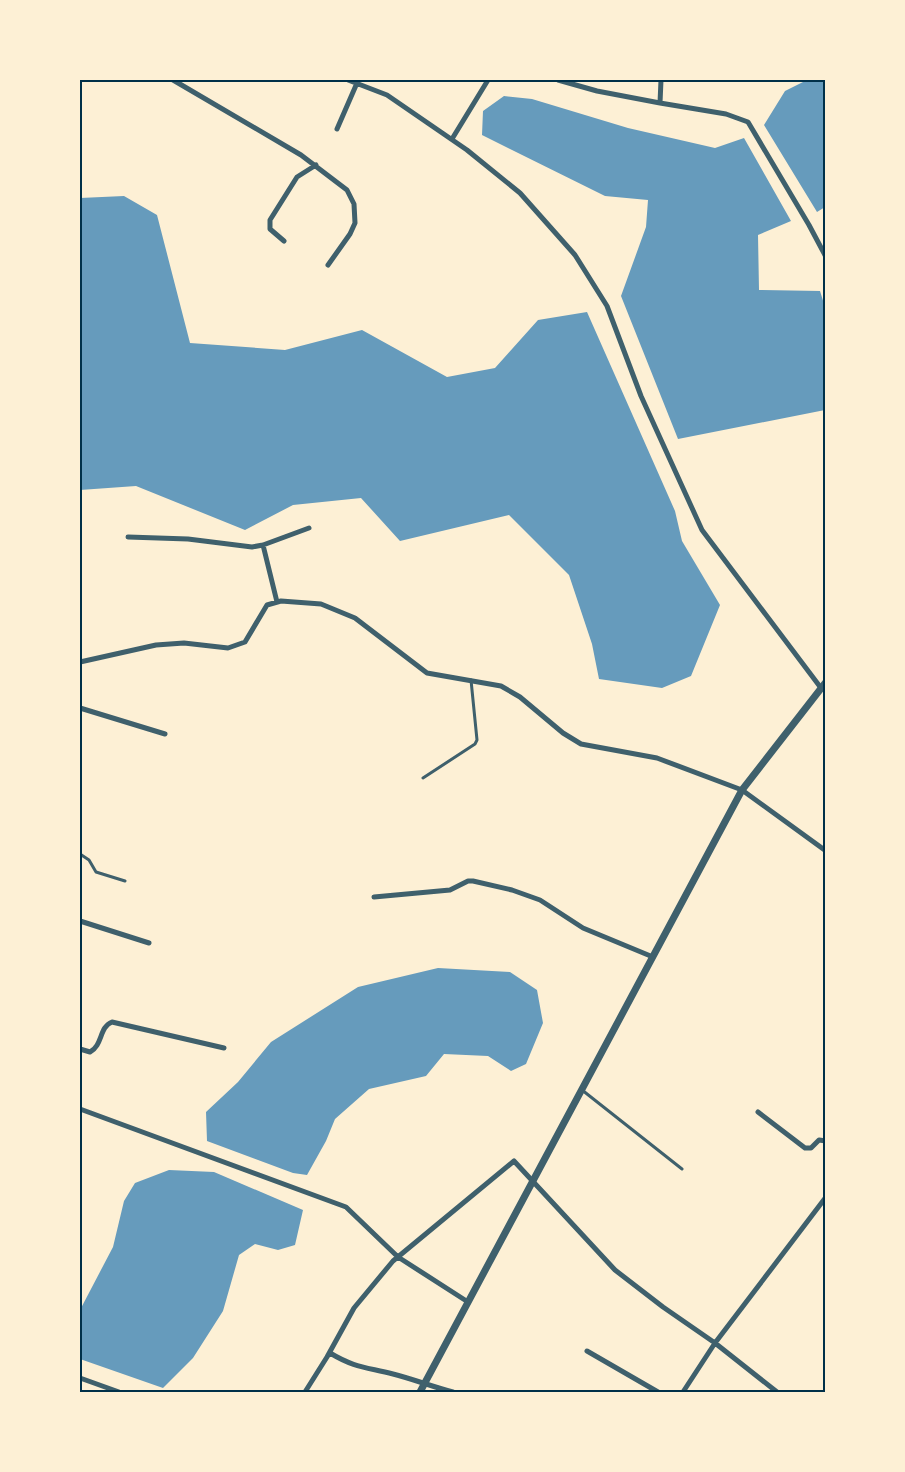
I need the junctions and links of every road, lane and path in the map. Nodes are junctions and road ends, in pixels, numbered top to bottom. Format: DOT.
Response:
graph roads {
  1 [pos="173,80"];
  2 [pos="348,80"];
  3 [pos="488,80"];
  4 [pos="558,80"];
  5 [pos="661,80"];
  6 [pos="357,83"];
  7 [pos="660,103"];
  8 [pos="337,129"];
  9 [pos="452,139"];
  10 [pos="316,165"];
  11 [pos="284,241"];
  12 [pos="825,257"];
  13 [pos="328,265"];
  14 [pos="309,528"];
  15 [pos="128,537"];
  16 [pos="263,545"];
  17 [pos="277,602"];
  18 [pos="80,662"];
  19 [pos="471,680"];
  20 [pos="824,687"];
  21 [pos="80,708"];
  22 [pos="165,734"];
  23 [pos="423,778"];
  24 [pos="742,790"];
  25 [pos="825,851"];
  26 [pos="80,854"];
  27 [pos="125,881"];
  28 [pos="374,897"];
  29 [pos="80,921"];
  30 [pos="149,943"];
  31 [pos="653,957"];
  32 [pos="224,1047"];
  33 [pos="80,1049"];
  34 [pos="582,1090"];
  35 [pos="81,1110"];
  36 [pos="758,1112"];
  37 [pos="80,1118"];
  38 [pos="825,1141"];
  39 [pos="682,1169"];
  40 [pos="533,1181"];
  41 [pos="825,1197"];
  42 [pos="398,1257"];
  43 [pos="468,1302"];
  44 [pos="715,1342"];
  45 [pos="587,1351"];
  46 [pos="330,1353"];
  47 [pos="80,1378"];
  48 [pos="425,1384"];
  49 [pos="119,1392"];
  50 [pos="305,1392"];
  51 [pos="420,1392"];
  52 [pos="453,1392"];
  53 [pos="658,1392"];
  54 [pos="683,1392"];
  55 [pos="777,1392"];
  1 -- 10 [label="street"];
  2 -- 6 [label="street"];
  3 -- 9 [label="street"];
  4 -- 7 [label="street"];
  5 -- 7 [label="street"];
  6 -- 8 [label="street"];
  6 -- 9 [label="street"];
  7 -- 12 [label="street"];
  9 -- 20 [label="street"];
  10 -- 11 [label="street"];
  10 -- 13 [label="street"];
  14 -- 16 [label="street"];
  15 -- 16 [label="street"];
  16 -- 17 [label="street"];
  17 -- 18 [label="street"];
  17 -- 19 [label="street"];
  19 -- 23 [label="lane"];
  19 -- 24 [label="street"];
  20 -- 24 [label="street"];
  21 -- 22 [label="street"];
  24 -- 25 [label="street"];
  24 -- 31 [label="street"];
  26 -- 27 [label="lane"];
  28 -- 31 [label="street"];
  29 -- 30 [label="street"];
  31 -- 34 [label="street"];
  32 -- 33 [label="street"];
  34 -- 39 [label="lane"];
  34 -- 40 [label="street"];
  35 -- 37 [label="street"];
  35 -- 42 [label="street"];
  36 -- 38 [label="street"];
  40 -- 42 [label="street"];
  40 -- 43 [label="street"];
  40 -- 44 [label="street"];
  41 -- 44 [label="street"];
  42 -- 43 [label="street"];
  42 -- 46 [label="street"];
  43 -- 48 [label="street"];
  44 -- 54 [label="street"];
  44 -- 55 [label="street"];
  45 -- 53 [label="street"];
  46 -- 48 [label="street"];
  46 -- 50 [label="street"];
  47 -- 49 [label="street"];
  48 -- 51 [label="street"];
  48 -- 52 [label="street"];
}
